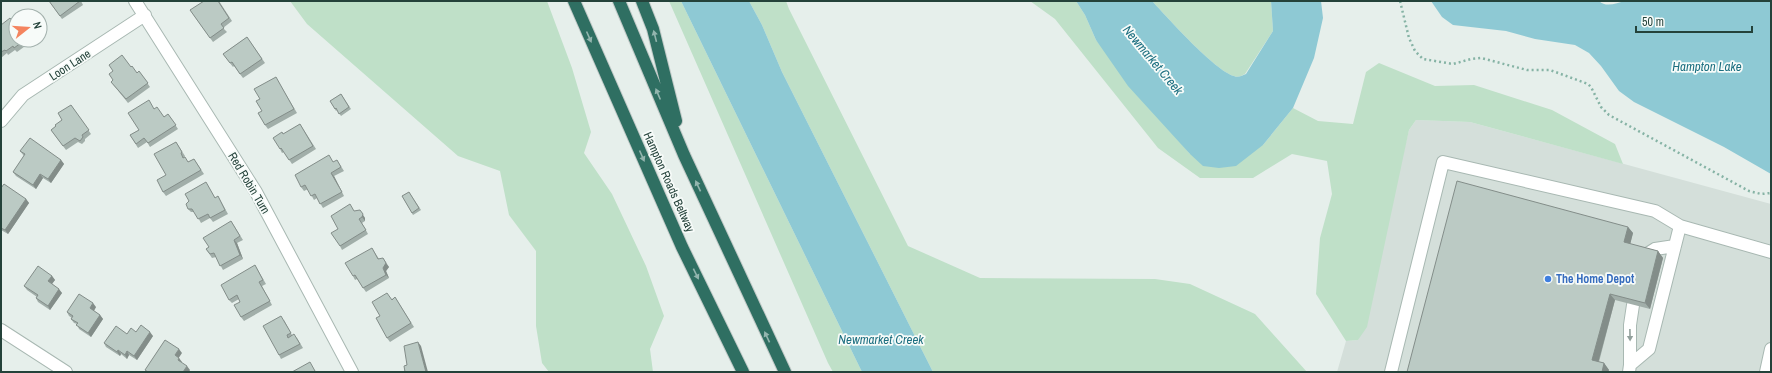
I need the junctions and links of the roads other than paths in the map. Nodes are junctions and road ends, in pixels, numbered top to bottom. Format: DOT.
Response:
graph roads {
  1 [pos="135,1"];
  2 [pos="574,1"];
  3 [pos="619,1"];
  4 [pos="642,1"];
  5 [pos="145,15"];
  6 [pos="1,121"];
  7 [pos="684,155"];
  8 [pos="1680,226"];
  9 [pos="1675,246"];
  10 [pos="1771,252"];
  11 [pos="1647,254"];
  12 [pos="1633,305"];
  13 [pos="1,330"];
  14 [pos="1771,349"];
  15 [pos="1630,369"];
  16 [pos="66,372"];
  17 [pos="352,372"];
  18 [pos="743,372"];
  19 [pos="785,372"];
  20 [pos="1390,372"];
  21 [pos="1766,372"];
  1 -- 5 [label="street, Red Robin Turn"];
  2 -- 18 [label="highway, Hampton Roads Beltway, one-way"];
  7 -- 3 [label="highway, one-way"];
  7 -- 4 [label="highway, one-way"];
  5 -- 6 [label="street, Loon Lane"];
  5 -- 17 [label="street, Red Robin Turn"];
  19 -- 7 [label="highway, Hampton Roads Beltway, one-way"];
  8 -- 9 [label="street"];
  8 -- 10 [label="street"];
  8 -- 20 [label="street"];
  9 -- 11 [label="street"];
  9 -- 15 [label="street"];
  12 -- 15 [label="street, one-way"];
  13 -- 16 [label="street"];
  14 -- 21 [label="street"];
}
